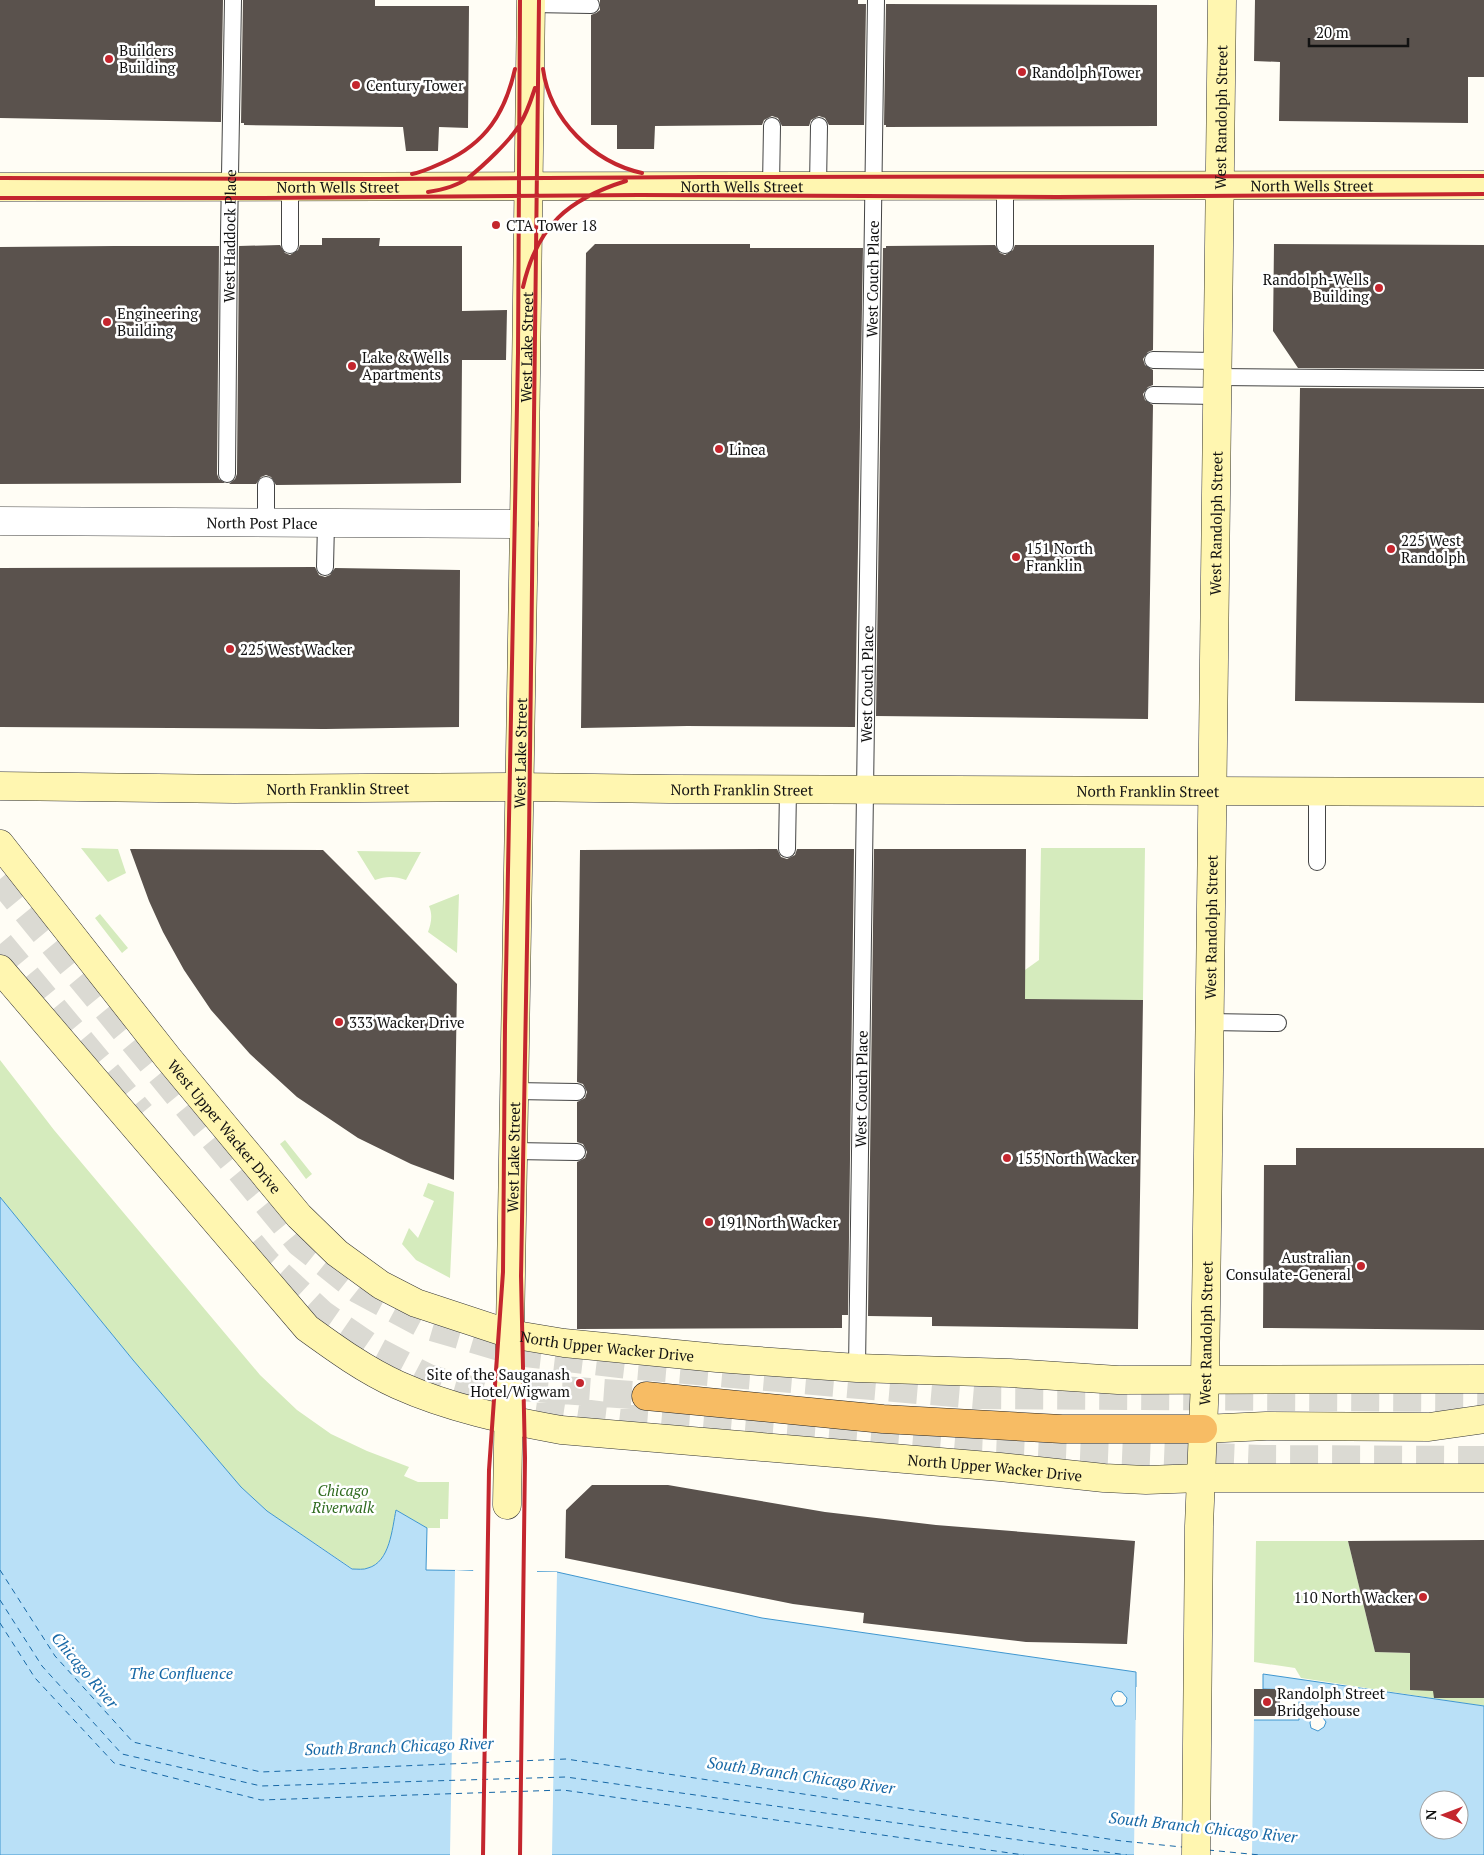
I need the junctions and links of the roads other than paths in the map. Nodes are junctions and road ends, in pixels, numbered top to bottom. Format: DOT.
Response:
graph roads {
  1 [pos="233,0"];
  2 [pos="876,0"];
  3 [pos="1222,0"];
  4 [pos="531,2"];
  5 [pos="591,5"];
  6 [pos="772,126"];
  7 [pos="820,126"];
  8 [pos="1484,185"];
  9 [pos="771,186"];
  10 [pos="818,186"];
  11 [pos="872,186"];
  12 [pos="1005,186"];
  13 [pos="1220,186"];
  14 [pos="0,187"];
  15 [pos="230,187"];
  16 [pos="290,187"];
  17 [pos="528,187"];
  18 [pos="290,245"];
  19 [pos="1005,245"];
  20 [pos="1153,360"];
  21 [pos="1218,378"];
  22 [pos="1484,379"];
  23 [pos="1153,395"];
  24 [pos="228,474"];
  25 [pos="266,485"];
  26 [pos="0,521"];
  27 [pos="266,522"];
  28 [pos="326,523"];
  29 [pos="524,524"];
  30 [pos="325,568"];
  31 [pos="0,786"];
  32 [pos="519,787"];
  33 [pos="788,790"];
  34 [pos="865,790"];
  35 [pos="1211,791"];
  36 [pos="1317,792"];
  37 [pos="1484,792"];
  38 [pos="0,844"];
  39 [pos="787,849"];
  40 [pos="1317,862"];
  41 [pos="0,969"];
  42 [pos="1209,1022"];
  43 [pos="1278,1023"];
  44 [pos="514,1091"];
  45 [pos="577,1092"];
  46 [pos="513,1151"];
  47 [pos="577,1152"];
  48 [pos="510,1334"];
  49 [pos="857,1368"];
  50 [pos="1484,1379"];
  51 [pos="1205,1380"];
  52 [pos="646,1396"];
  53 [pos="1484,1419"];
  54 [pos="508,1421"];
  55 [pos="1204,1430"];
  56 [pos="1201,1478"];
  57 [pos="1484,1478"];
  58 [pos="507,1506"];
  59 [pos="1196,1855"];
  1 -- 15 [label="lane, West Haddock Place"];
  2 -- 11 [label="lane, West Couch Place"];
  3 -- 13 [label="main road, West Randolph Street"];
  4 -- 5 [label="lane"];
  4 -- 17 [label="main road, West Lake Street"];
  6 -- 9 [label="lane"];
  7 -- 10 [label="lane"];
  8 -- 13 [label="main road, North Wells Street"];
  9 -- 10 [label="main road, North Wells Street"];
  9 -- 17 [label="main road, North Wells Street"];
  10 -- 11 [label="main road, North Wells Street"];
  11 -- 12 [label="main road, North Wells Street"];
  11 -- 34 [label="lane, West Couch Place"];
  12 -- 13 [label="main road, North Wells Street"];
  12 -- 19 [label="lane"];
  13 -- 21 [label="main road, West Randolph Street"];
  14 -- 15 [label="main road, North Wells Street"];
  15 -- 16 [label="main road, North Wells Street"];
  15 -- 24 [label="lane, West Haddock Place"];
  16 -- 17 [label="main road, North Wells Street"];
  16 -- 18 [label="lane"];
  17 -- 29 [label="main road, West Lake Street"];
  20 -- 21 [label="lane"];
  21 -- 22 [label="lane"];
  21 -- 23 [label="lane"];
  21 -- 35 [label="main road, West Randolph Street"];
  25 -- 27 [label="lane"];
  26 -- 27 [label="street, North Post Place"];
  27 -- 28 [label="street, North Post Place"];
  28 -- 29 [label="street, North Post Place"];
  28 -- 30 [label="lane"];
  29 -- 32 [label="main road, West Lake Street"];
  31 -- 32 [label="main road, North Franklin Street"];
  32 -- 33 [label="main road, North Franklin Street"];
  32 -- 44 [label="main road, West Lake Street"];
  33 -- 34 [label="main road, North Franklin Street"];
  33 -- 39 [label="lane"];
  34 -- 35 [label="main road, North Franklin Street"];
  34 -- 49 [label="lane, West Couch Place"];
  35 -- 36 [label="main road, North Franklin Street"];
  35 -- 42 [label="main road, West Randolph Street"];
  36 -- 37 [label="main road, North Franklin Street"];
  36 -- 40 [label="lane"];
  38 -- 48 [label="main road, West Upper Wacker Drive"];
  41 -- 54 [label="main road"];
  42 -- 43 [label="lane"];
  42 -- 51 [label="main road, West Randolph Street"];
  44 -- 45 [label="lane"];
  44 -- 46 [label="main road, West Lake Street"];
  46 -- 47 [label="lane"];
  46 -- 48 [label="main road, West Lake Street"];
  48 -- 49 [label="main road, North Upper Wacker Drive"];
  48 -- 54 [label="main road, West Lake Street"];
  49 -- 51 [label="main road, North Upper Wacker Drive"];
  50 -- 51 [label="main road, North Upper Wacker Drive"];
  51 -- 55 [label="main road, West Randolph Street"];
  52 -- 55 [label="highway"];
  53 -- 55 [label="main road"];
  54 -- 56 [label="main road, North Upper Wacker Drive"];
  54 -- 58 [label="main road, West Lake Street"];
  55 -- 56 [label="main road, West Randolph Street"];
  56 -- 57 [label="main road, North Upper Wacker Drive"];
  56 -- 59 [label="main road, West Randolph Street"];
}
